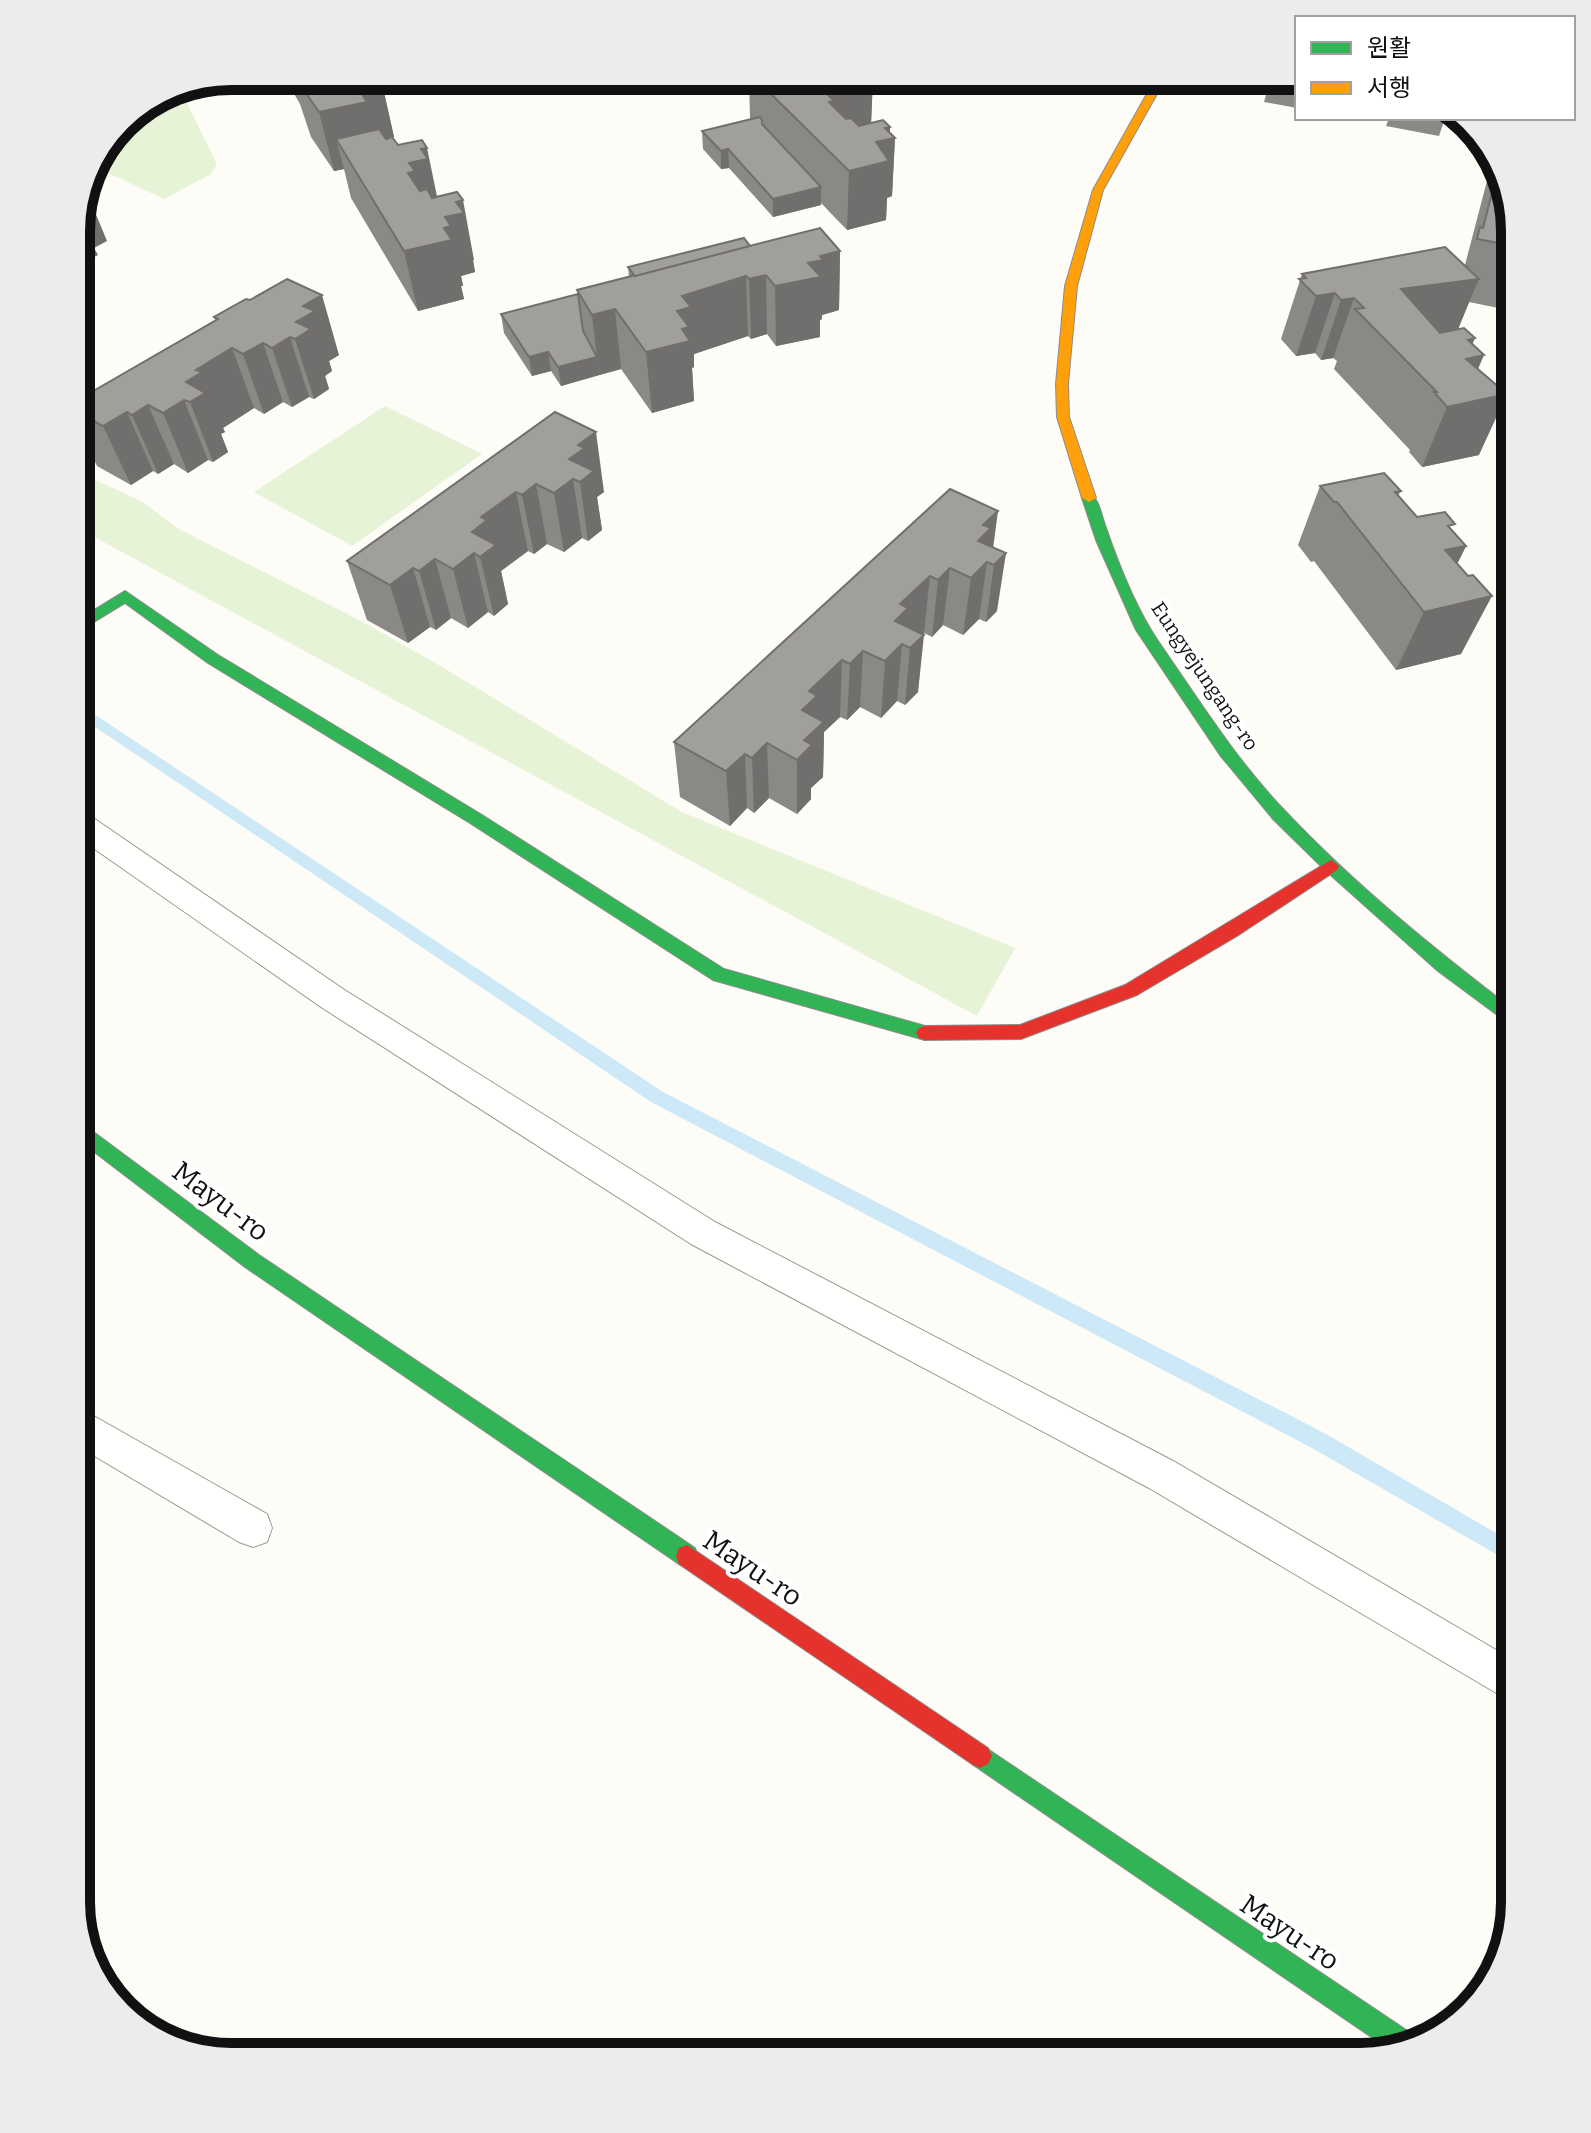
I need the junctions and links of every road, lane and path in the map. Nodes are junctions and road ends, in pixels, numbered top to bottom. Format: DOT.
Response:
graph roads {
  1 [pos="1154,90"];
  2 [pos="90,619"];
  3 [pos="90,831"];
  4 [pos="1331,866"];
  5 [pos="1501,1010"];
  6 [pos="90,1126"];
  7 [pos="90,1138"];
  8 [pos="90,1150"];
  9 [pos="128,1166"];
  10 [pos="90,1432"];
  11 [pos="253,1528"];
  12 [pos="1501,1676"];
  13 [pos="1396,2038"];
  1 -- 4 [label="street, Eungyejungang-ro"];
  2 -- 4 [label="street"];
  3 -- 12 [label="lane"];
  4 -- 5 [label="street, Eungyejungang-ro"];
  6 -- 9 [label="street"];
  7 -- 9 [label="street, Mayu-ro"];
  8 -- 9 [label="street"];
  9 -- 13 [label="street, Mayu-ro"];
  10 -- 11 [label="lane"];
}
